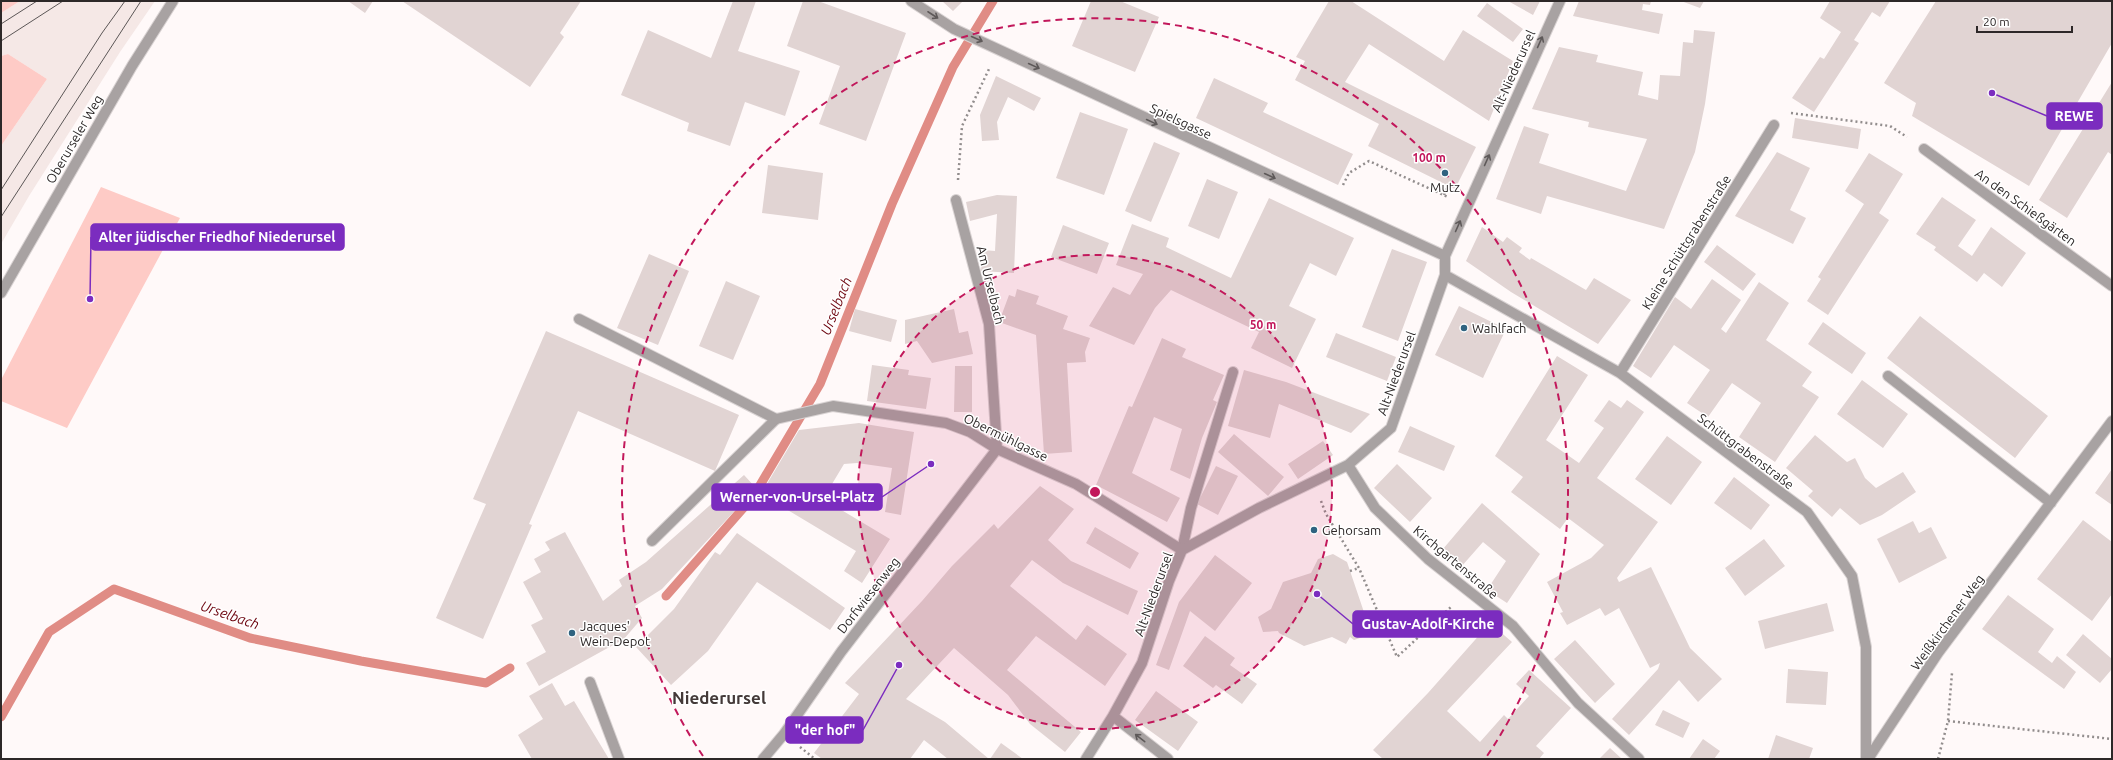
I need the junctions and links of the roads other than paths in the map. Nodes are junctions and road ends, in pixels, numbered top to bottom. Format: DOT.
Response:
graph roads {
  1 [pos="173,1"];
  2 [pos="911,1"];
  3 [pos="1560,1"];
  4 [pos="1774,125"];
  5 [pos="1924,149"];
  6 [pos="956,200"];
  7 [pos="1445,256"];
  8 [pos="1445,275"];
  9 [pos="2112,286"];
  10 [pos="1,293"];
  11 [pos="579,318"];
  12 [pos="1233,372"];
  13 [pos="1620,373"];
  14 [pos="1888,376"];
  15 [pos="776,419"];
  16 [pos="2112,421"];
  17 [pos="996,449"];
  18 [pos="1348,465"];
  19 [pos="2051,503"];
  20 [pos="652,540"];
  21 [pos="1182,550"];
  22 [pos="590,682"];
  23 [pos="1113,716"];
  24 [pos="619,759"];
  25 [pos="762,759"];
  26 [pos="1086,759"];
  27 [pos="1168,759"];
  28 [pos="1638,759"];
  29 [pos="1867,759"];
  1 -- 10 [label="street, Oberurseler Weg"];
  2 -- 7 [label="street, Spielsgasse, one-way"];
  7 -- 3 [label="street, Alt-Niederursel, one-way"];
  4 -- 13 [label="street, Kleine Schüttgrabenstraße"];
  5 -- 9 [label="street, An den Schießgärten"];
  6 -- 17 [label="street, Am Urselbach"];
  7 -- 8 [label="street, Alt-Niederursel"];
  8 -- 13 [label="street, Schüttgrabenstraße"];
  8 -- 18 [label="street, Alt-Niederursel"];
  11 -- 15 [label="street"];
  12 -- 21 [label="street"];
  13 -- 29 [label="street, Schüttgrabenstraße"];
  14 -- 19 [label="street"];
  15 -- 17 [label="street, Obermühlgasse"];
  15 -- 20 [label="street"];
  16 -- 19 [label="street, Weißkirchener Weg"];
  17 -- 21 [label="street, Obermühlgasse"];
  17 -- 25 [label="street, Dorfwiesenweg"];
  18 -- 21 [label="street, Alt-Niederursel"];
  18 -- 28 [label="street, Kirchgartenstraße"];
  19 -- 29 [label="street, Weißkirchener Weg"];
  21 -- 23 [label="street, Alt-Niederursel"];
  22 -- 24 [label="street"];
  23 -- 26 [label="street, Alt-Niederursel"];
  27 -- 23 [label="street, one-way"];
}
